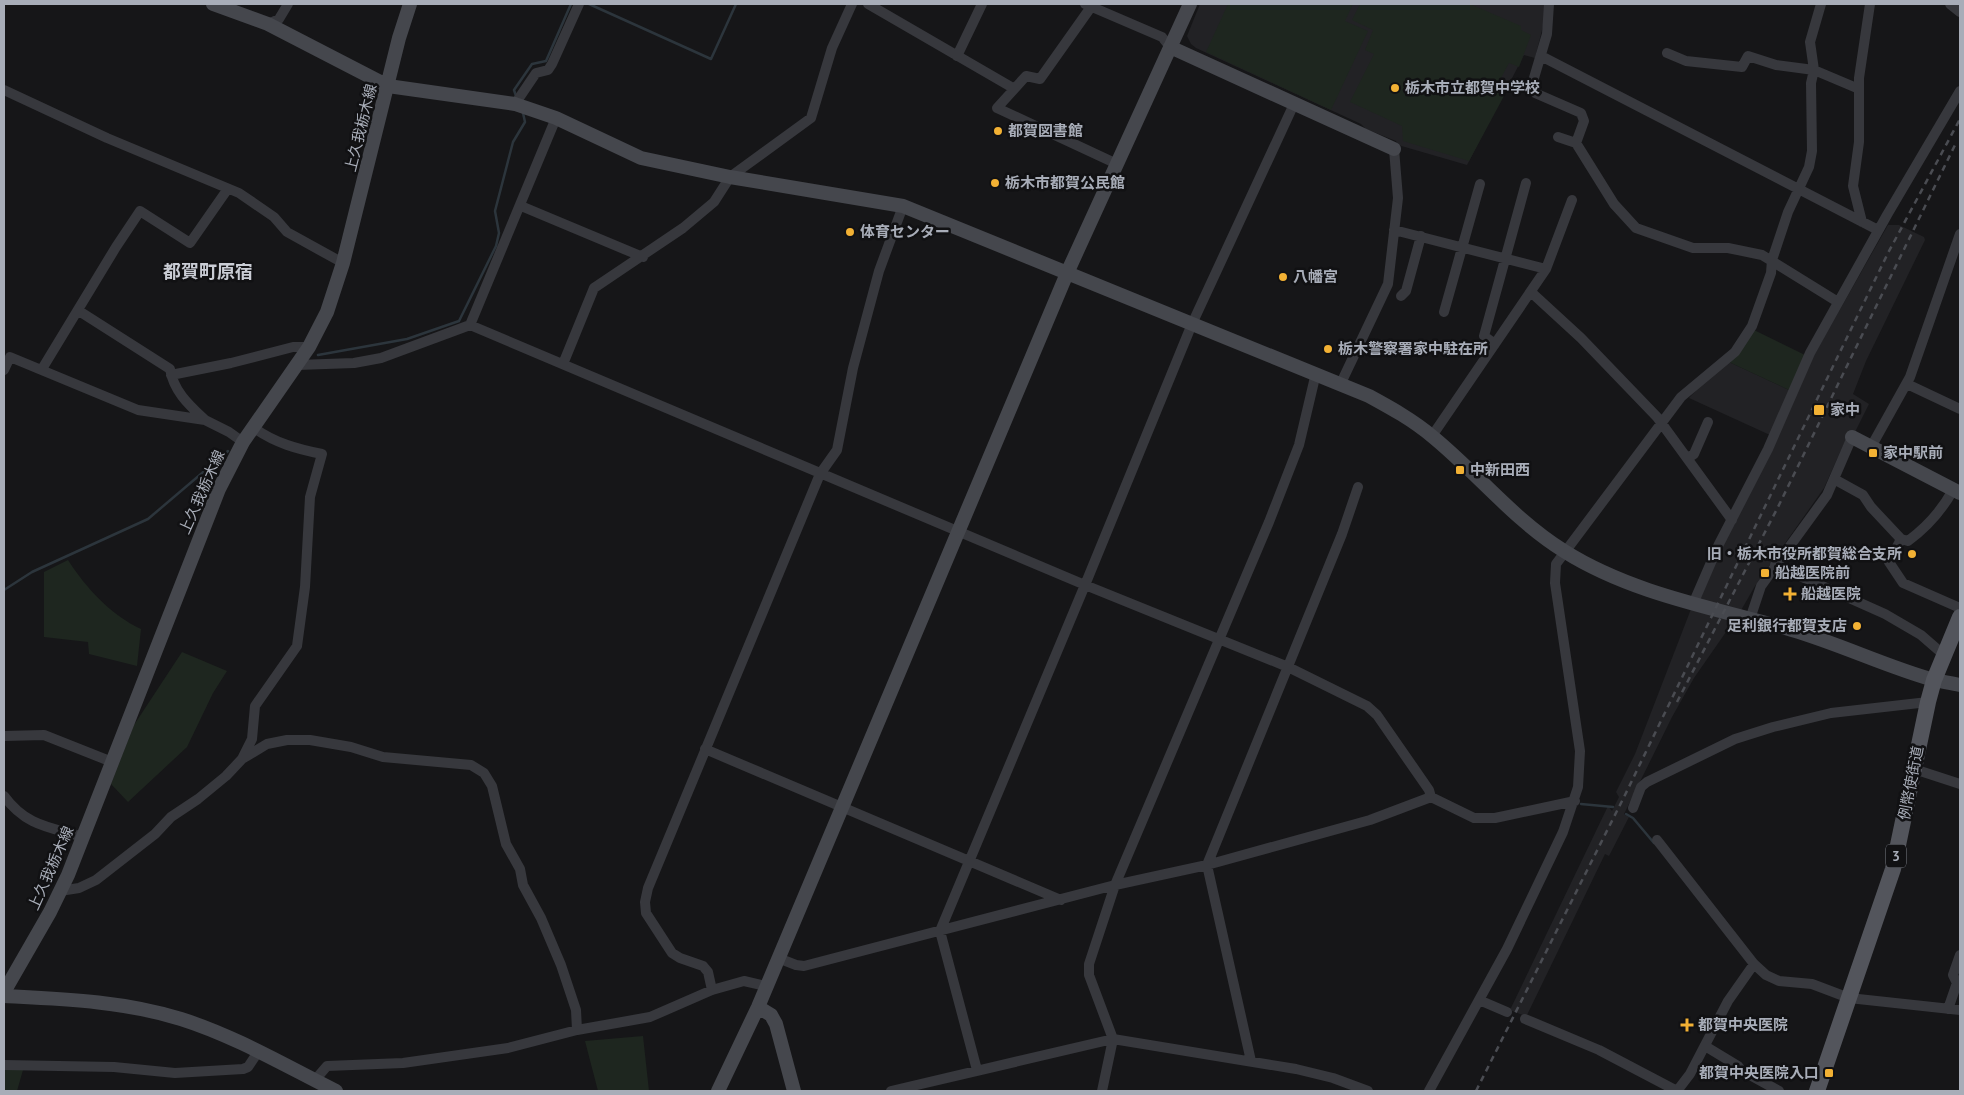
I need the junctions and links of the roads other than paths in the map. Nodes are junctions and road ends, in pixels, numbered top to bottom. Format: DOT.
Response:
graph roads {
  1 [pos="213,4"];
  2 [pos="288,4"];
  3 [pos="410,4"];
  4 [pos="579,4"];
  5 [pos="852,4"];
  6 [pos="868,4"];
  7 [pos="982,4"];
  8 [pos="1190,4"];
  9 [pos="1549,4"];
  10 [pos="1821,4"];
  11 [pos="1870,4"];
  12 [pos="1950,4"];
  13 [pos="1088,5"];
  14 [pos="1960,12"];
  15 [pos="268,24"];
  16 [pos="1170,47"];
  17 [pos="1667,53"];
  18 [pos="957,56"];
  19 [pos="1541,56"];
  20 [pos="1814,70"];
  21 [pos="388,86"];
  22 [pos="1013,88"];
  23 [pos="1859,89"];
  24 [pos="4,90"];
  25 [pos="1960,91"];
  26 [pos="515,104"];
  27 [pos="1294,104"];
  28 [pos="556,118"];
  29 [pos="1558,137"];
  30 [pos="1576,144"];
  31 [pos="1394,150"];
  32 [pos="1117,164"];
  33 [pos="730,177"];
  34 [pos="1526,182"];
  35 [pos="1480,184"];
  36 [pos="1797,188"];
  37 [pos="227,190"];
  38 [pos="1572,200"];
  39 [pos="521,206"];
  40 [pos="903,206"];
  41 [pos="1862,222"];
  42 [pos="1394,230"];
  43 [pos="1878,230"];
  44 [pos="1960,234"];
  45 [pos="1421,236"];
  46 [pos="1958,245"];
  47 [pos="1462,247"];
  48 [pos="644,257"];
  49 [pos="1506,258"];
  50 [pos="1772,260"];
  51 [pos="343,263"];
  52 [pos="1546,269"];
  53 [pos="1068,272"];
  54 [pos="1532,292"];
  55 [pos="1401,296"];
  56 [pos="1838,302"];
  57 [pos="79,311"];
  58 [pos="1444,312"];
  59 [pos="1192,324"];
  60 [pos="470,325"];
  61 [pos="1496,344"];
  62 [pos="309,347"];
  63 [pos="563,364"];
  64 [pos="297,365"];
  65 [pos="42,369"];
  66 [pos="4,370"];
  67 [pos="1316,373"];
  68 [pos="171,375"];
  69 [pos="1341,384"];
  70 [pos="1907,384"];
  71 [pos="1960,409"];
  72 [pos="205,420"];
  73 [pos="1708,422"];
  74 [pos="1663,424"];
  75 [pos="254,428"];
  76 [pos="1432,436"];
  77 [pos="1852,437"];
  78 [pos="243,442"];
  79 [pos="1870,447"];
  80 [pos="1688,458"];
  81 [pos="820,474"];
  82 [pos="1834,479"];
  83 [pos="1358,487"];
  84 [pos="1957,492"];
  85 [pos="1732,520"];
  86 [pos="958,530"];
  87 [pos="1901,539"];
  88 [pos="1565,552"];
  89 [pos="1775,565"];
  90 [pos="1085,585"];
  91 [pos="1693,604"];
  92 [pos="1960,608"];
  93 [pos="1960,617"];
  94 [pos="1750,619"];
  95 [pos="1221,639"];
  96 [pos="1944,655"];
  97 [pos="1288,667"];
  98 [pos="1934,680"];
  99 [pos="1960,685"];
  100 [pos="1928,702"];
  101 [pos="4,736"];
  102 [pos="705,749"];
  103 [pos="242,759"];
  104 [pos="112,762"];
  105 [pos="1914,769"];
  106 [pos="1960,784"];
  107 [pos="4,796"];
  108 [pos="1430,797"];
  109 [pos="1575,802"];
  110 [pos="842,807"];
  111 [pos="1633,808"];
  112 [pos="83,837"];
  113 [pos="1656,840"];
  114 [pos="968,860"];
  115 [pos="1207,865"];
  116 [pos="1115,885"];
  117 [pos="60,891"];
  118 [pos="1061,900"];
  119 [pos="940,931"];
  120 [pos="1960,955"];
  121 [pos="778,958"];
  122 [pos="1754,964"];
  123 [pos="766,986"];
  124 [pos="712,990"];
  125 [pos="4,992"];
  126 [pos="4,996"];
  127 [pos="1849,998"];
  128 [pos="1478,1000"];
  129 [pos="758,1007"];
  130 [pos="1948,1009"];
  131 [pos="1960,1010"];
  132 [pos="1507,1012"];
  133 [pos="1525,1019"];
  134 [pos="577,1030"];
  135 [pos="1113,1039"];
  136 [pos="1705,1046"];
  137 [pos="258,1052"];
  138 [pos="1251,1062"];
  139 [pos="4,1065"];
  140 [pos="977,1070"];
  141 [pos="315,1080"];
  142 [pos="336,1091"];
  143 [pos="718,1091"];
  144 [pos="794,1091"];
  145 [pos="891,1091"];
  146 [pos="1102,1091"];
  147 [pos="1368,1091"];
  148 [pos="1429,1091"];
  149 [pos="1677,1091"];
  150 [pos="1779,1091"];
  151 [pos="1817,1091"];
  1 -- 15 [label="street"];
  2 -- 15 [label="street"];
  3 -- 21 [label="street, 上久我栃木線"];
  4 -- 26 [label="street"];
  5 -- 33 [label="street"];
  6 -- 18 [label="street"];
  7 -- 18 [label="street"];
  8 -- 16 [label="street"];
  9 -- 19 [label="street"];
  10 -- 20 [label="street"];
  11 -- 23 [label="street"];
  12 -- 14 [label="street"];
  13 -- 16 [label="street"];
  13 -- 22 [label="street"];
  15 -- 21 [label="street"];
  16 -- 27 [label="street"];
  16 -- 32 [label="street"];
  17 -- 20 [label="street"];
  18 -- 22 [label="street"];
  19 -- 30 [label="street"];
  19 -- 36 [label="street"];
  20 -- 23 [label="street"];
  20 -- 36 [label="street"];
  21 -- 26 [label="street"];
  21 -- 51 [label="street, 上久我栃木線"];
  22 -- 32 [label="street"];
  23 -- 41 [label="street"];
  24 -- 37 [label="street"];
  25 -- 43 [label="street"];
  26 -- 28 [label="street"];
  27 -- 31 [label="street"];
  27 -- 59 [label="street"];
  28 -- 33 [label="street"];
  28 -- 39 [label="street"];
  29 -- 30 [label="street"];
  30 -- 50 [label="street"];
  31 -- 42 [label="street"];
  32 -- 53 [label="street"];
  33 -- 40 [label="street"];
  33 -- 48 [label="street"];
  34 -- 49 [label="street"];
  35 -- 47 [label="street"];
  36 -- 41 [label="street"];
  36 -- 50 [label="street"];
  37 -- 51 [label="street"];
  37 -- 57 [label="street"];
  38 -- 52 [label="street"];
  39 -- 48 [label="street"];
  39 -- 60 [label="street"];
  40 -- 53 [label="street"];
  40 -- 81 [label="street"];
  41 -- 43 [label="street"];
  42 -- 45 [label="street"];
  42 -- 69 [label="street"];
  43 -- 56 [label="street"];
  44 -- 46 [label="street"];
  45 -- 47 [label="street"];
  45 -- 55 [label="street"];
  46 -- 70 [label="street"];
  47 -- 49 [label="street"];
  47 -- 58 [label="street"];
  48 -- 63 [label="street"];
  49 -- 52 [label="street"];
  49 -- 61 [label="street"];
  50 -- 56 [label="street"];
  50 -- 74 [label="street"];
  51 -- 62 [label="street, 上久我栃木線"];
  52 -- 54 [label="street"];
  53 -- 59 [label="street"];
  53 -- 86 [label="street"];
  54 -- 61 [label="street"];
  54 -- 74 [label="street"];
  56 -- 85 [label="street"];
  57 -- 65 [label="street"];
  57 -- 68 [label="street"];
  59 -- 67 [label="street"];
  59 -- 90 [label="street"];
  60 -- 63 [label="street"];
  60 -- 64 [label="street"];
  61 -- 76 [label="street"];
  62 -- 64 [label="street, 上久我栃木線"];
  62 -- 68 [label="street"];
  63 -- 81 [label="street"];
  64 -- 75 [label="street, 上久我栃木線"];
  65 -- 66 [label="street"];
  65 -- 72 [label="street"];
  67 -- 69 [label="street"];
  67 -- 95 [label="street"];
  68 -- 72 [label="street"];
  69 -- 76 [label="street"];
  70 -- 71 [label="street"];
  70 -- 79 [label="street"];
  72 -- 78 [label="street"];
  73 -- 80 [label="street"];
  74 -- 80 [label="street"];
  74 -- 88 [label="street"];
  75 -- 78 [label="street, 上久我栃木線"];
  75 -- 103 [label="street"];
  76 -- 88 [label="street"];
  77 -- 79 [label="street"];
  77 -- 82 [label="street"];
  78 -- 104 [label="street, 上久我栃木線"];
  79 -- 84 [label="street"];
  80 -- 85 [label="street"];
  81 -- 86 [label="street"];
  81 -- 102 [label="street"];
  82 -- 87 [label="street"];
  82 -- 89 [label="street"];
  83 -- 97 [label="street"];
  84 -- 87 [label="street"];
  85 -- 91 [label="street"];
  86 -- 90 [label="street"];
  86 -- 110 [label="street"];
  87 -- 92 [label="street"];
  88 -- 91 [label="street"];
  88 -- 109 [label="street"];
  89 -- 94 [label="street"];
  89 -- 96 [label="street"];
  90 -- 95 [label="street"];
  90 -- 114 [label="street"];
  91 -- 94 [label="street"];
  93 -- 96 [label="main road, 例幣使街道 / 3"];
  94 -- 98 [label="street"];
  95 -- 97 [label="street"];
  95 -- 116 [label="street"];
  96 -- 98 [label="main road, 例幣使街道 / 3"];
  97 -- 108 [label="street"];
  97 -- 115 [label="street"];
  98 -- 99 [label="street"];
  98 -- 100 [label="main road, 例幣使街道 / 3"];
  100 -- 105 [label="main road, 例幣使街道 / 3"];
  100 -- 111 [label="street"];
  101 -- 104 [label="street"];
  102 -- 110 [label="street"];
  102 -- 124 [label="street"];
  103 -- 117 [label="street"];
  103 -- 134 [label="street"];
  104 -- 112 [label="street, 上久我栃木線"];
  105 -- 106 [label="street"];
  105 -- 127 [label="main road, 例幣使街道 / 3"];
  107 -- 112 [label="street"];
  108 -- 109 [label="street"];
  108 -- 115 [label="street"];
  109 -- 128 [label="street"];
  110 -- 114 [label="street"];
  110 -- 121 [label="street"];
  112 -- 117 [label="street, 上久我栃木線"];
  113 -- 122 [label="street"];
  114 -- 118 [label="street"];
  114 -- 119 [label="street"];
  115 -- 116 [label="street"];
  115 -- 138 [label="street"];
  116 -- 118 [label="street"];
  116 -- 135 [label="street"];
  117 -- 125 [label="street, 上久我栃木線"];
  118 -- 119 [label="street"];
  119 -- 121 [label="street"];
  119 -- 140 [label="street"];
  120 -- 130 [label="street"];
  121 -- 123 [label="street"];
  122 -- 127 [label="street"];
  122 -- 136 [label="street"];
  123 -- 124 [label="street"];
  123 -- 129 [label="street"];
  124 -- 134 [label="street"];
  126 -- 137 [label="street"];
  127 -- 130 [label="street"];
  127 -- 151 [label="main road, 例幣使街道 / 3"];
  128 -- 132 [label="street"];
  128 -- 148 [label="street"];
  129 -- 143 [label="street"];
  129 -- 144 [label="street"];
  130 -- 131 [label="street"];
  133 -- 149 [label="street"];
  134 -- 141 [label="street"];
  135 -- 138 [label="street"];
  135 -- 140 [label="street"];
  135 -- 146 [label="street"];
  136 -- 149 [label="street"];
  136 -- 150 [label="street"];
  137 -- 139 [label="street"];
  137 -- 141 [label="street"];
  138 -- 147 [label="street"];
  140 -- 145 [label="street"];
  141 -- 142 [label="street"];
}
